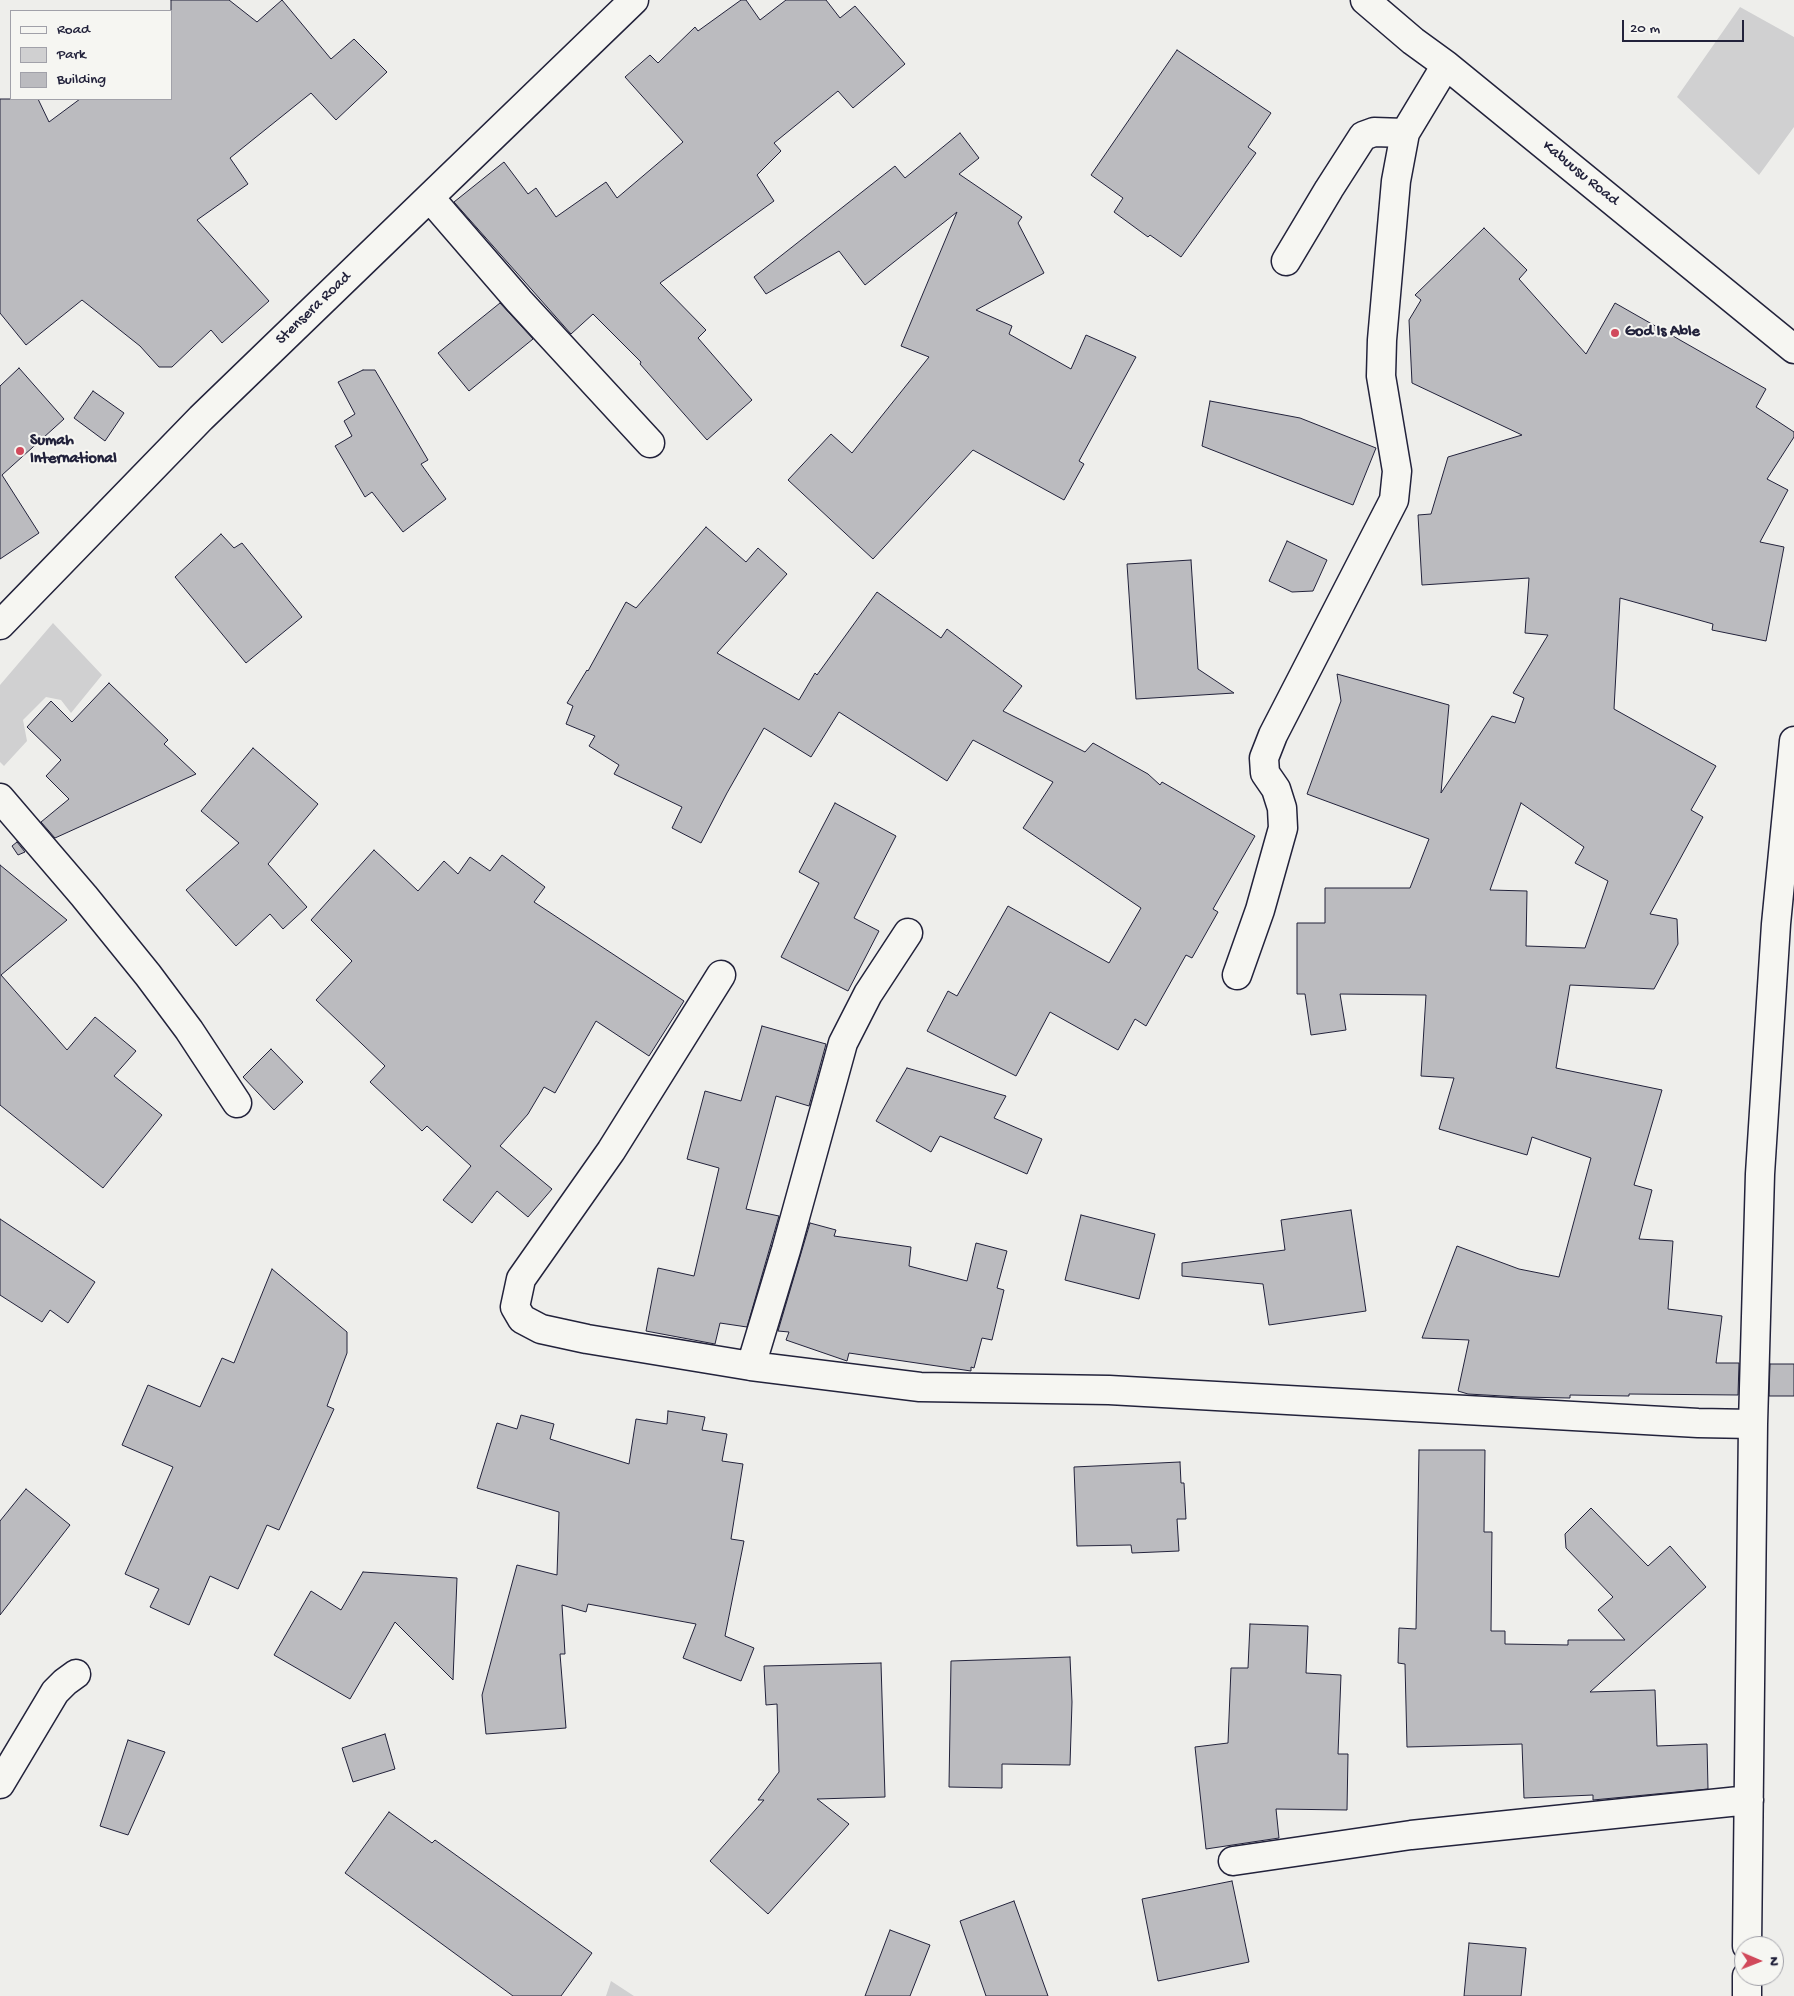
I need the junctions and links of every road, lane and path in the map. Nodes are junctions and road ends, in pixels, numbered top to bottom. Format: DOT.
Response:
graph roads {
  1 [pos="634,0"];
  2 [pos="1365,0"];
  3 [pos="1446,65"];
  4 [pos="1405,133"];
  5 [pos="430,198"];
  6 [pos="1286,262"];
  7 [pos="1794,349"];
  8 [pos="650,443"];
  9 [pos="0,625"];
  10 [pos="1794,741"];
  11 [pos="0,798"];
  12 [pos="908,933"];
  13 [pos="721,975"];
  14 [pos="1238,975"];
  15 [pos="238,1104"];
  16 [pos="751,1366"];
  17 [pos="1753,1424"];
  18 [pos="76,1674"];
  19 [pos="0,1784"];
  20 [pos="1749,1800"];
  21 [pos="1234,1861"];
  22 [pos="1747,1936"];
  1 -- 5 [label="street, Stensera Road"];
  2 -- 3 [label="street, Kabuusu Road"];
  3 -- 4 [label="street"];
  3 -- 7 [label="street, Kabuusu Road"];
  4 -- 6 [label="street"];
  4 -- 14 [label="street"];
  5 -- 8 [label="street"];
  5 -- 9 [label="street, Stensera Road"];
  10 -- 17 [label="street"];
  11 -- 15 [label="street"];
  12 -- 16 [label="street"];
  13 -- 16 [label="street"];
  16 -- 17 [label="street"];
  17 -- 20 [label="street"];
  18 -- 19 [label="street"];
  20 -- 21 [label="street"];
  20 -- 22 [label="street"];
}
